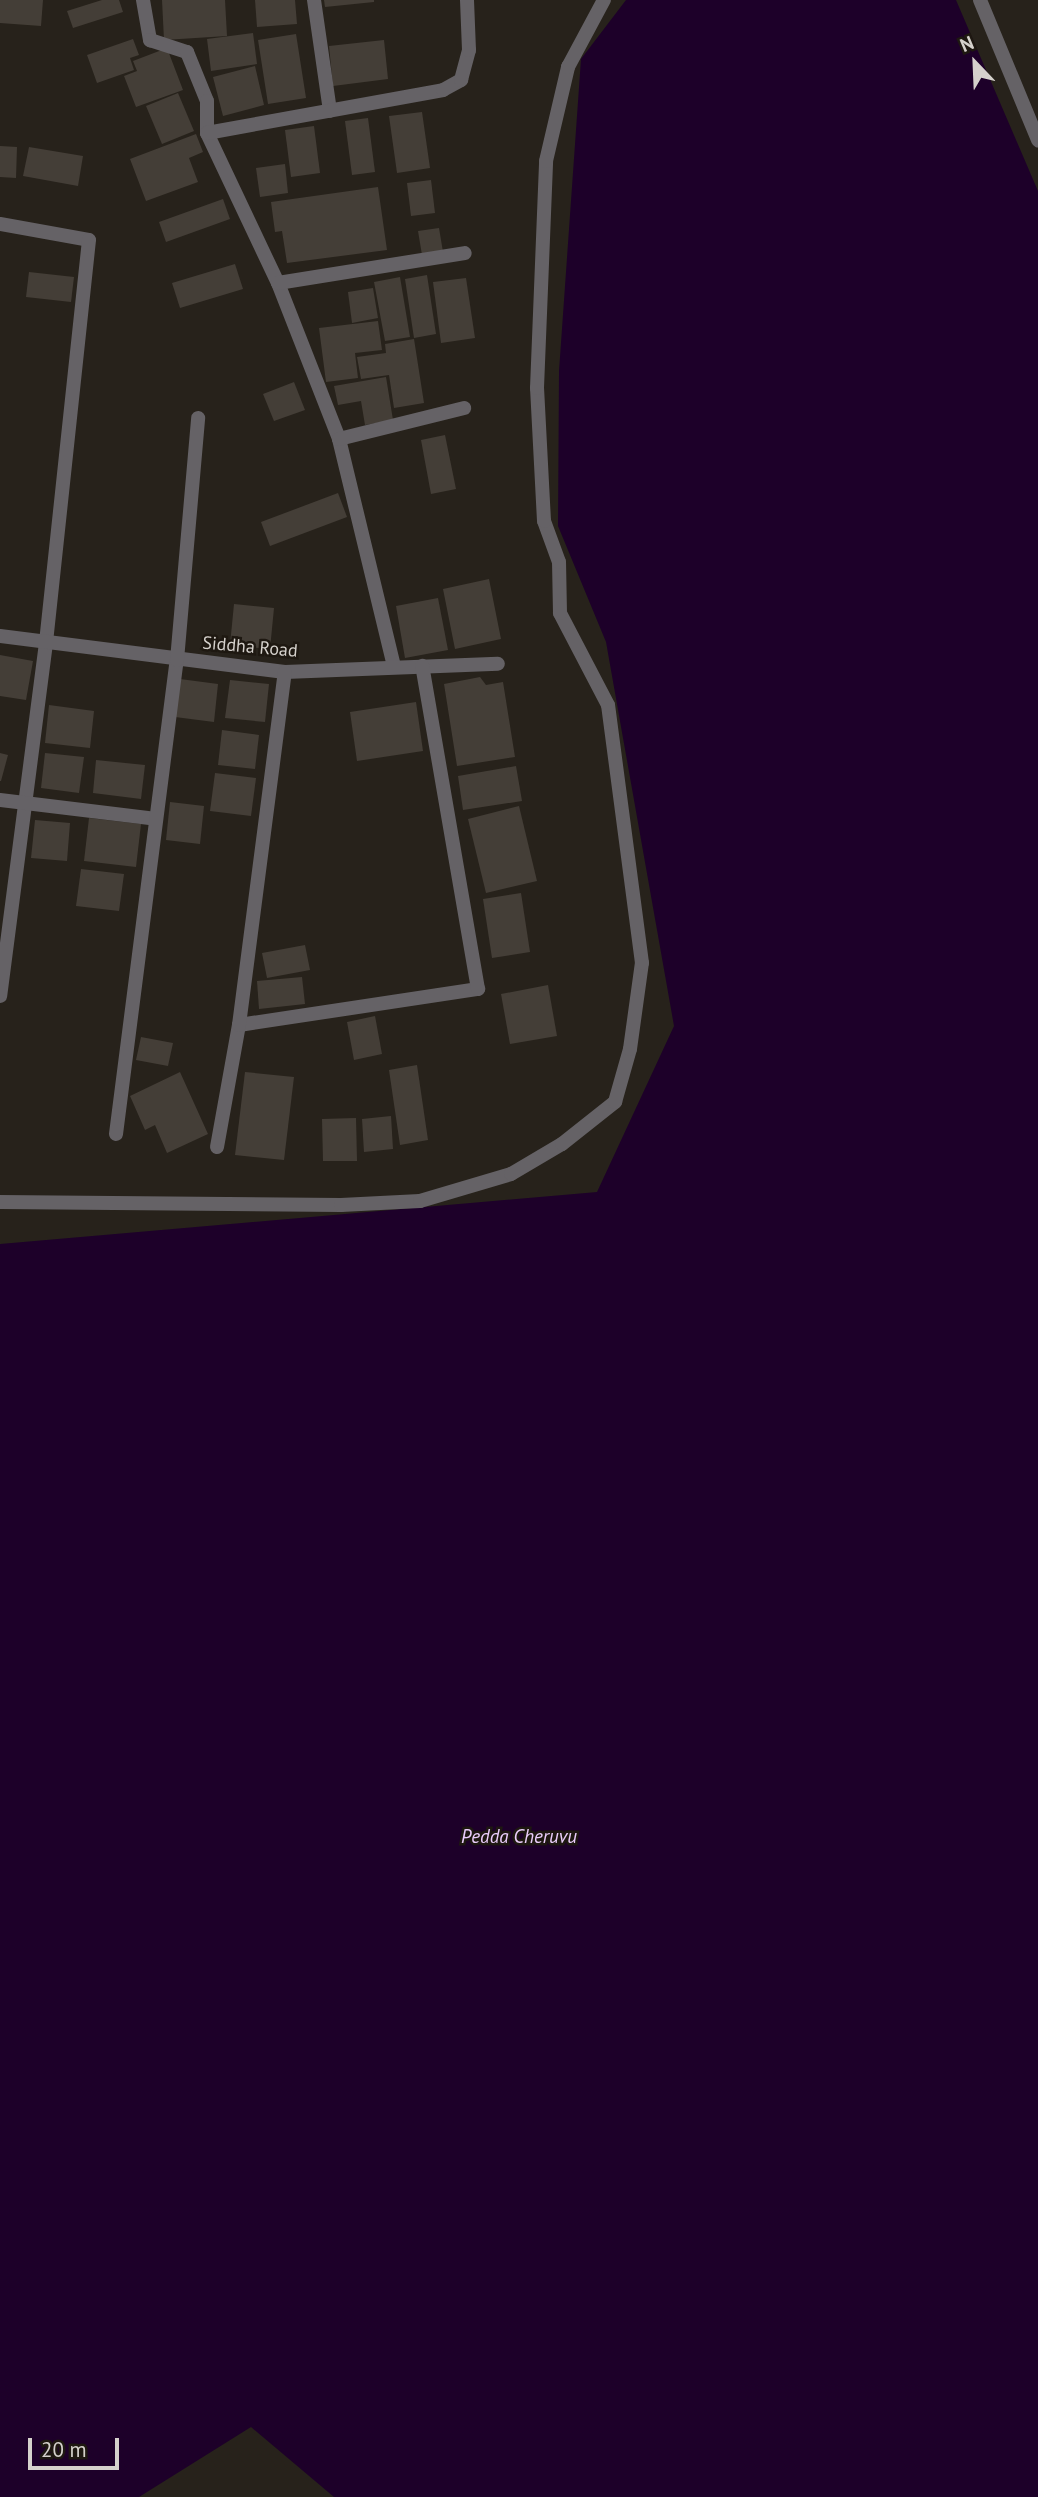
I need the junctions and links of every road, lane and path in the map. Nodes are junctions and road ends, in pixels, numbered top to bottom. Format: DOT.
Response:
graph roads {
  1 [pos="143,0"];
  2 [pos="314,0"];
  3 [pos="467,0"];
  4 [pos="604,0"];
  5 [pos="980,0"];
  6 [pos="330,111"];
  7 [pos="207,133"];
  8 [pos="1038,140"];
  9 [pos="0,224"];
  10 [pos="465,253"];
  11 [pos="278,283"];
  12 [pos="464,408"];
  13 [pos="198,418"];
  14 [pos="339,439"];
  15 [pos="0,636"];
  16 [pos="46,643"];
  17 [pos="177,660"];
  18 [pos="498,664"];
  19 [pos="394,666"];
  20 [pos="422,666"];
  21 [pos="285,672"];
  22 [pos="0,800"];
  23 [pos="25,802"];
  24 [pos="156,818"];
  25 [pos="0,996"];
  26 [pos="239,1025"];
  27 [pos="116,1134"];
  28 [pos="217,1147"];
  29 [pos="0,1202"];
  1 -- 7 [label="street"];
  2 -- 6 [label="street"];
  3 -- 6 [label="street"];
  4 -- 29 [label="street"];
  5 -- 8 [label="street"];
  6 -- 7 [label="street"];
  7 -- 11 [label="street"];
  9 -- 16 [label="street"];
  10 -- 11 [label="street"];
  11 -- 14 [label="street"];
  12 -- 14 [label="street"];
  13 -- 17 [label="street"];
  14 -- 19 [label="street"];
  15 -- 16 [label="street, Siddha Road"];
  16 -- 17 [label="street, Siddha Road"];
  16 -- 23 [label="street"];
  17 -- 21 [label="street, Siddha Road"];
  17 -- 24 [label="street"];
  18 -- 20 [label="street, Siddha Road"];
  19 -- 20 [label="street, Siddha Road"];
  19 -- 21 [label="street, Siddha Road"];
  20 -- 26 [label="street"];
  21 -- 26 [label="street"];
  22 -- 23 [label="street"];
  23 -- 24 [label="street"];
  23 -- 25 [label="street"];
  24 -- 27 [label="street"];
  26 -- 28 [label="street"];
}
